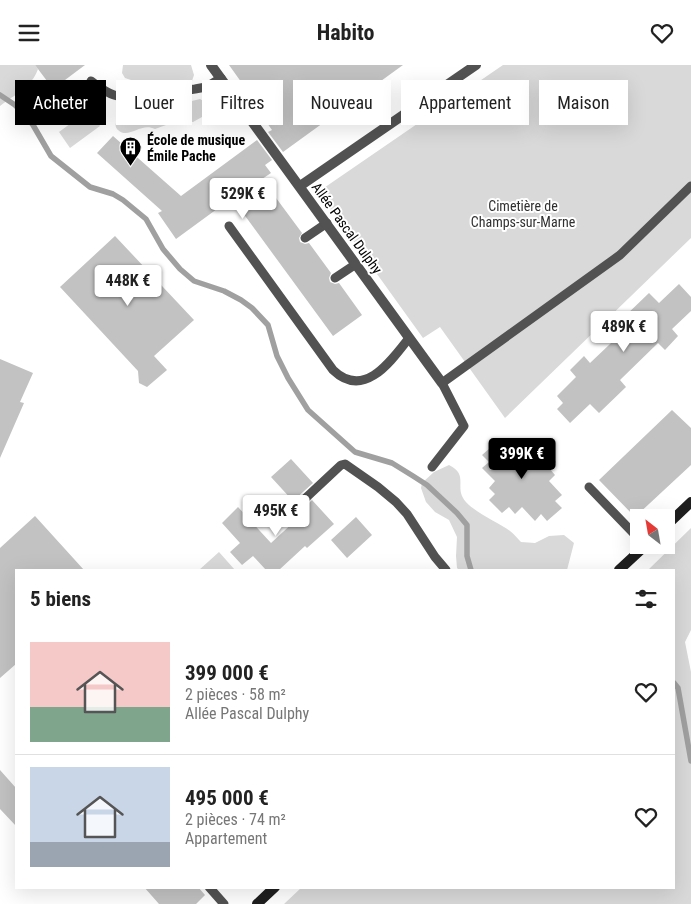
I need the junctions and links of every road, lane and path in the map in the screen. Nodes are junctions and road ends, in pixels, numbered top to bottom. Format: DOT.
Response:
graph roads {
  1 [pos="212,65"];
  2 [pos="476,65"];
  3 [pos="221,77"];
  4 [pos="106,92"];
  5 [pos="300,186"];
  6 [pos="691,186"];
  7 [pos="326,223"];
  8 [pos="229,226"];
  9 [pos="305,238"];
  10 [pos="356,264"];
  11 [pos="335,278"];
  12 [pos="409,338"];
  13 [pos="442,383"];
  14 [pos="432,467"];
  15 [pos="589,487"];
  16 [pos="691,503"];
  17 [pos="675,518"];
  18 [pos="280,522"];
  19 [pos="630,530"];
  20 [pos="634,554"];
  21 [pos="445,569"];
  22 [pos="620,569"];
  23 [pos="211,889"];
  24 [pos="273,889"];
  25 [pos="224,904"];
  26 [pos="257,904"];
  1 -- 3 [label="street, Allée Pascal Dulphy"];
  2 -- 5 [label="street"];
  3 -- 4 [label="lane"];
  3 -- 5 [label="street, Allée Pascal Dulphy"];
  5 -- 7 [label="street, Allée Pascal Dulphy"];
  6 -- 13 [label="lane"];
  7 -- 9 [label="lane"];
  7 -- 10 [label="street, Allée Pascal Dulphy"];
  8 -- 12 [label="lane"];
  10 -- 11 [label="lane"];
  10 -- 12 [label="street, Allée Pascal Dulphy"];
  12 -- 13 [label="street, Allée Pascal Dulphy"];
  13 -- 14 [label="lane"];
  15 -- 19 [label="lane"];
  16 -- 17 [label="main road"];
  18 -- 21 [label="lane"];
  20 -- 22 [label="main road"];
  23 -- 25 [label="lane"];
  24 -- 26 [label="main road"];
}
